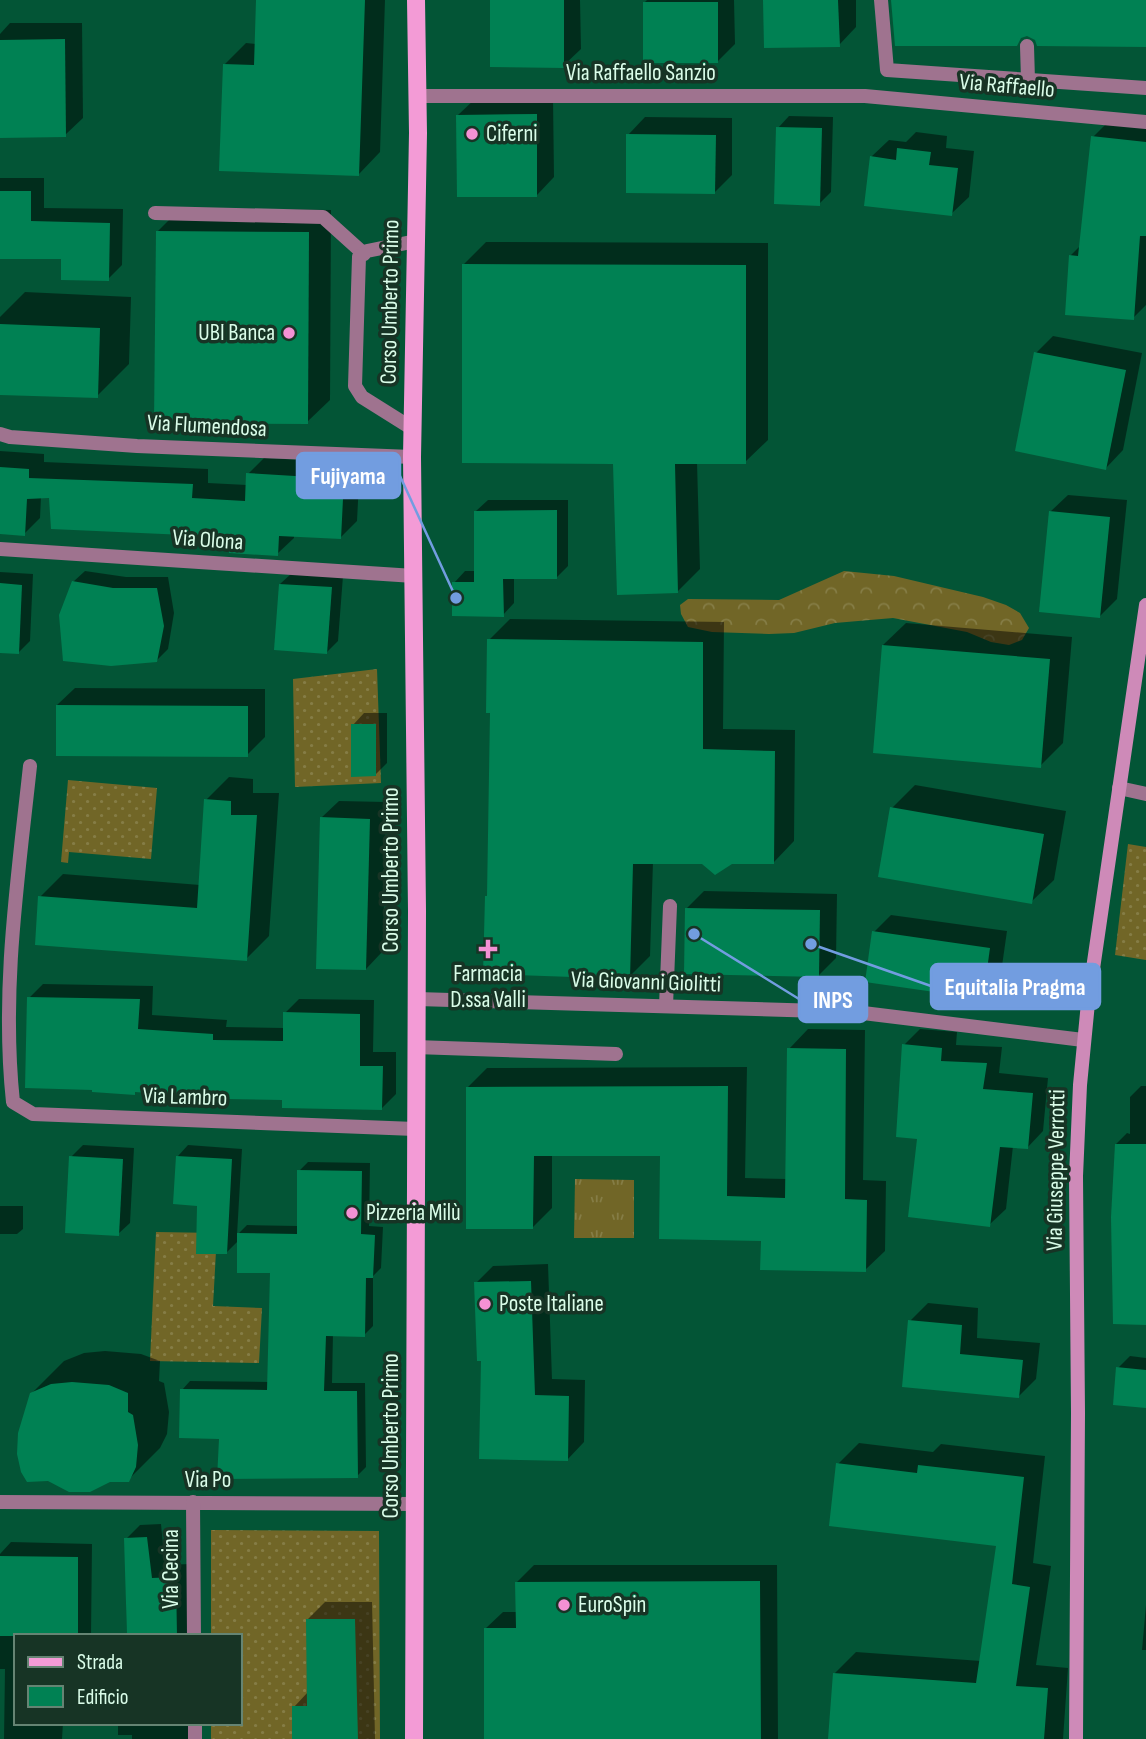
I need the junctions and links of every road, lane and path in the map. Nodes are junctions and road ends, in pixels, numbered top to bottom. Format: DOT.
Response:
graph roads {
  1 [pos="416,0"];
  2 [pos="881,0"];
  3 [pos="1027,46"];
  4 [pos="1028,80"];
  5 [pos="1146,88"];
  6 [pos="417,96"];
  7 [pos="865,96"];
  8 [pos="1146,122"];
  9 [pos="155,213"];
  10 [pos="416,241"];
  11 [pos="364,254"];
  12 [pos="413,429"];
  13 [pos="0,434"];
  14 [pos="412,457"];
  15 [pos="0,549"];
  16 [pos="414,576"];
  17 [pos="1146,605"];
  18 [pos="30,766"];
  19 [pos="1119,789"];
  20 [pos="1146,794"];
  21 [pos="670,906"];
  22 [pos="4,965"];
  23 [pos="416,999"];
  24 [pos="666,1006"];
  25 [pos="1083,1040"];
  26 [pos="415,1047"];
  27 [pos="4,1054"];
  28 [pos="616,1054"];
  29 [pos="415,1129"];
  30 [pos="0,1502"];
  31 [pos="193,1502"];
  32 [pos="415,1504"];
  33 [pos="194,1634"];
  34 [pos="414,1739"];
  35 [pos="1076,1739"];
  1 -- 6 [label="main road, Corso Umberto Primo"];
  2 -- 4 [label="street"];
  3 -- 4 [label="street"];
  4 -- 5 [label="street"];
  6 -- 7 [label="street, Via Raffaello Sanzio"];
  6 -- 10 [label="main road, Corso Umberto Primo"];
  7 -- 8 [label="street, Via Raffaello"];
  9 -- 11 [label="street"];
  10 -- 11 [label="street"];
  10 -- 12 [label="main road, Corso Umberto Primo"];
  11 -- 12 [label="street"];
  12 -- 14 [label="main road, Corso Umberto Primo"];
  13 -- 14 [label="street, Via Flumendosa"];
  14 -- 16 [label="main road, Corso Umberto Primo"];
  15 -- 16 [label="street, Via Olona"];
  16 -- 23 [label="main road, Corso Umberto Primo"];
  17 -- 19 [label="street, Via Giuseppe Verrotti"];
  18 -- 22 [label="street"];
  19 -- 20 [label="street"];
  19 -- 25 [label="street, Via Giuseppe Verrotti"];
  21 -- 24 [label="street"];
  22 -- 27 [label="street"];
  23 -- 24 [label="street, Via Giovanni Giolitti"];
  23 -- 26 [label="main road, Corso Umberto Primo"];
  24 -- 25 [label="street, Via Giovanni Giolitti"];
  25 -- 35 [label="street, Via Giuseppe Verrotti"];
  26 -- 28 [label="street"];
  26 -- 29 [label="main road, Corso Umberto Primo"];
  27 -- 29 [label="street, Via Lambro"];
  29 -- 32 [label="main road, Corso Umberto Primo"];
  30 -- 31 [label="street, Via Po"];
  31 -- 32 [label="street, Via Po"];
  31 -- 33 [label="street, Via Cecina"];
  32 -- 34 [label="main road, Corso Umberto Primo"];
}
